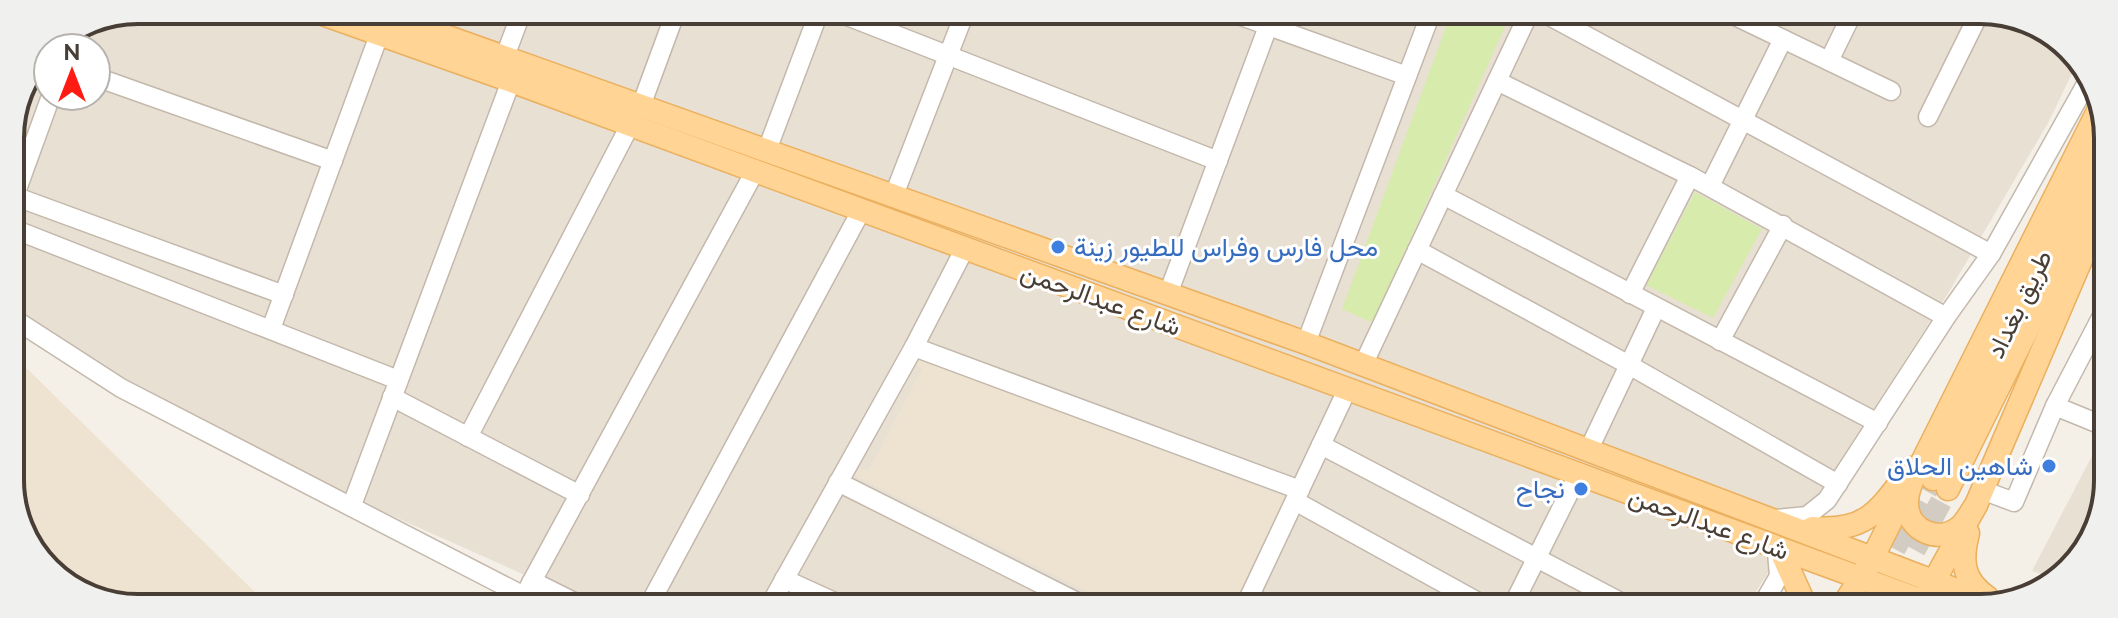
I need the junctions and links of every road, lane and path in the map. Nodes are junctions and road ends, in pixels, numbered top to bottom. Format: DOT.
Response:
graph roads {
  1 [pos="349,24"];
  2 [pos="410,24"];
  3 [pos="517,24"];
  4 [pos="671,24"];
  5 [pos="814,24"];
  6 [pos="868,24"];
  7 [pos="961,24"];
  8 [pos="1268,24"];
  9 [pos="1282,24"];
  10 [pos="1427,24"];
  11 [pos="1524,24"];
  12 [pos="1565,24"];
  13 [pos="1752,24"];
  14 [pos="1847,24"];
  15 [pos="1974,24"];
  16 [pos="379,35"];
  17 [pos="1783,39"];
  18 [pos="949,55"];
  19 [pos="504,59"];
  20 [pos="1829,61"];
  21 [pos="1407,76"];
  22 [pos="511,81"];
  23 [pos="1497,81"];
  24 [pos="112,83"];
  25 [pos="2083,90"];
  26 [pos="1891,91"];
  27 [pos="641,106"];
  28 [pos="45,112"];
  29 [pos="1928,117"];
  30 [pos="1745,119"];
  31 [pos="2093,122"];
  32 [pos="629,127"];
  33 [pos="767,150"];
  34 [pos="2094,154"];
  35 [pos="333,161"];
  36 [pos="1218,161"];
  37 [pos="24,169"];
  38 [pos="754,173"];
  39 [pos="1690,176"];
  40 [pos="2062,182"];
  41 [pos="1710,186"];
  42 [pos="2028,192"];
  43 [pos="2094,192"];
  44 [pos="894,195"];
  45 [pos="1443,195"];
  46 [pos="24,205"];
  47 [pos="861,211"];
  48 [pos="1783,225"];
  49 [pos="2094,230"];
  50 [pos="24,233"];
  51 [pos="965,248"];
  52 [pos="1417,250"];
  53 [pos="1991,254"];
  54 [pos="1168,294"];
  55 [pos="1630,294"];
  56 [pos="284,295"];
  57 [pos="1656,308"];
  58 [pos="1946,317"];
  59 [pos="24,325"];
  60 [pos="271,329"];
  61 [pos="2094,334"];
  62 [pos="1720,341"];
  63 [pos="1306,343"];
  64 [pos="914,347"];
  65 [pos="1363,365"];
  66 [pos="1629,365"];
  67 [pos="395,389"];
  68 [pos="1347,390"];
  69 [pos="2055,406"];
  70 [pos="2094,422"];
  71 [pos="1878,423"];
  72 [pos="1935,435"];
  73 [pos="468,437"];
  74 [pos="1321,445"];
  75 [pos="1589,449"];
  76 [pos="1578,475"];
  77 [pos="1934,476"];
  78 [pos="838,482"];
  79 [pos="1838,484"];
  80 [pos="580,495"];
  81 [pos="1297,495"];
  82 [pos="1979,497"];
  83 [pos="352,505"];
  84 [pos="1782,523"];
  85 [pos="1777,548"];
  86 [pos="1537,558"];
  87 [pos="1868,566"];
  88 [pos="784,579"];
  89 [pos="532,581"];
  90 [pos="520,594"];
  91 [pos="525,594"];
  92 [pos="555,594"];
  93 [pos="655,594"];
  94 [pos="776,594"];
  95 [pos="817,594"];
  96 [pos="1061,594"];
  97 [pos="1250,594"];
  98 [pos="1465,594"];
  99 [pos="1519,594"];
  100 [pos="1605,594"];
  101 [pos="1768,594"];
  102 [pos="1800,594"];
  103 [pos="1850,594"];
  104 [pos="1910,594"];
  105 [pos="1925,594"];
  106 [pos="1931,594"];
  107 [pos="1984,594"];
  1 -- 16 [label="main road, شارع عبدالرحمن"];
  2 -- 19 [label="main road, شارع عبدالرحمن"];
  3 -- 19 [label="street"];
  4 -- 27 [label="street"];
  5 -- 33 [label="street"];
  6 -- 18 [label="street"];
  7 -- 18 [label="street"];
  8 -- 36 [label="street"];
  9 -- 21 [label="street"];
  10 -- 21 [label="street"];
  11 -- 23 [label="street"];
  12 -- 30 [label="street"];
  13 -- 17 [label="street"];
  14 -- 20 [label="street"];
  15 -- 29 [label="street"];
  16 -- 22 [label="main road, شارع عبدالرحمن"];
  16 -- 35 [label="street"];
  17 -- 20 [label="street"];
  17 -- 30 [label="street"];
  18 -- 36 [label="street"];
  18 -- 44 [label="street"];
  19 -- 27 [label="main road, شارع عبدالرحمن"];
  20 -- 26 [label="street"];
  21 -- 63 [label="street"];
  22 -- 32 [label="main road, شارع عبدالرحمن"];
  22 -- 67 [label="street"];
  23 -- 39 [label="street"];
  23 -- 45 [label="street"];
  24 -- 35 [label="street"];
  25 -- 42 [label="street"];
  27 -- 33 [label="main road, شارع عبدالرحمن"];
  28 -- 37 [label="street"];
  30 -- 41 [label="street"];
  30 -- 53 [label="street"];
  31 -- 40 [label="main road"];
  32 -- 38 [label="main road, شارع عبدالرحمن"];
  32 -- 73 [label="street"];
  33 -- 44 [label="main road, شارع عبدالرحمن"];
  34 -- 77 [label="main road, طريق بغداد"];
  35 -- 56 [label="street"];
  36 -- 54 [label="street"];
  38 -- 47 [label="main road, شارع عبدالرحمن"];
  38 -- 80 [label="street"];
  39 -- 41 [label="street"];
  39 -- 55 [label="street"];
  40 -- 42 [label="street"];
  40 -- 72 [label="main road"];
  41 -- 48 [label="street"];
  42 -- 53 [label="street"];
  43 -- 77 [label="main road, طريق بغداد"];
  44 -- 54 [label="main road, شارع عبدالرحمن"];
  45 -- 52 [label="street"];
  45 -- 55 [label="street"];
  46 -- 56 [label="street"];
  47 -- 51 [label="main road, شارع عبدالرحمن"];
  47 -- 93 [label="street"];
  48 -- 58 [label="street"];
  48 -- 62 [label="street"];
  49 -- 82 [label="main road"];
  50 -- 60 [label="street"];
  51 -- 64 [label="street"];
  51 -- 68 [label="main road, شارع عبدالرحمن"];
  52 -- 65 [label="street"];
  52 -- 66 [label="street"];
  53 -- 58 [label="street"];
  54 -- 63 [label="main road, شارع عبدالرحمن"];
  55 -- 57 [label="street"];
  56 -- 60 [label="street"];
  57 -- 62 [label="street"];
  57 -- 66 [label="street"];
  58 -- 71 [label="street"];
  59 -- 83 [label="street"];
  60 -- 67 [label="street"];
  61 -- 69 [label="street"];
  62 -- 71 [label="street"];
  63 -- 65 [label="main road, شارع عبدالرحمن"];
  64 -- 78 [label="street"];
  64 -- 81 [label="street"];
  65 -- 75 [label="main road, شارع عبدالرحمن"];
  66 -- 75 [label="street"];
  66 -- 79 [label="street"];
  67 -- 73 [label="street"];
  67 -- 83 [label="street"];
  68 -- 74 [label="street"];
  68 -- 76 [label="main road, شارع عبدالرحمن"];
  69 -- 70 [label="street"];
  69 -- 82 [label="street"];
  71 -- 79 [label="street"];
  72 -- 77 [label="main road"];
  72 -- 84 [label="main road"];
  73 -- 80 [label="street"];
  74 -- 81 [label="street"];
  74 -- 86 [label="street"];
  75 -- 84 [label="main road, شارع عبدالرحمن"];
  76 -- 85 [label="main road, شارع عبدالرحمن"];
  76 -- 86 [label="street"];
  77 -- 82 [label="main road"];
  77 -- 87 [label="main road"];
  78 -- 88 [label="street"];
  78 -- 96 [label="street"];
  79 -- 84 [label="street"];
  80 -- 89 [label="street"];
  81 -- 97 [label="street"];
  81 -- 98 [label="street"];
  82 -- 106 [label="main road"];
  82 -- 107 [label="main road"];
  83 -- 90 [label="street"];
  84 -- 87 [label="main road, شارع عبدالرحمن"];
  85 -- 87 [label="main road, شارع عبدالرحمن"];
  85 -- 101 [label="street"];
  85 -- 102 [label="main road"];
  86 -- 99 [label="street"];
  86 -- 100 [label="street"];
  87 -- 103 [label="main road"];
  87 -- 104 [label="main road, شارع عبدالرحمن"];
  87 -- 105 [label="main road, شارع عبدالرحمن"];
  88 -- 94 [label="street"];
  88 -- 95 [label="street"];
  89 -- 91 [label="street"];
  89 -- 92 [label="street"];
}
